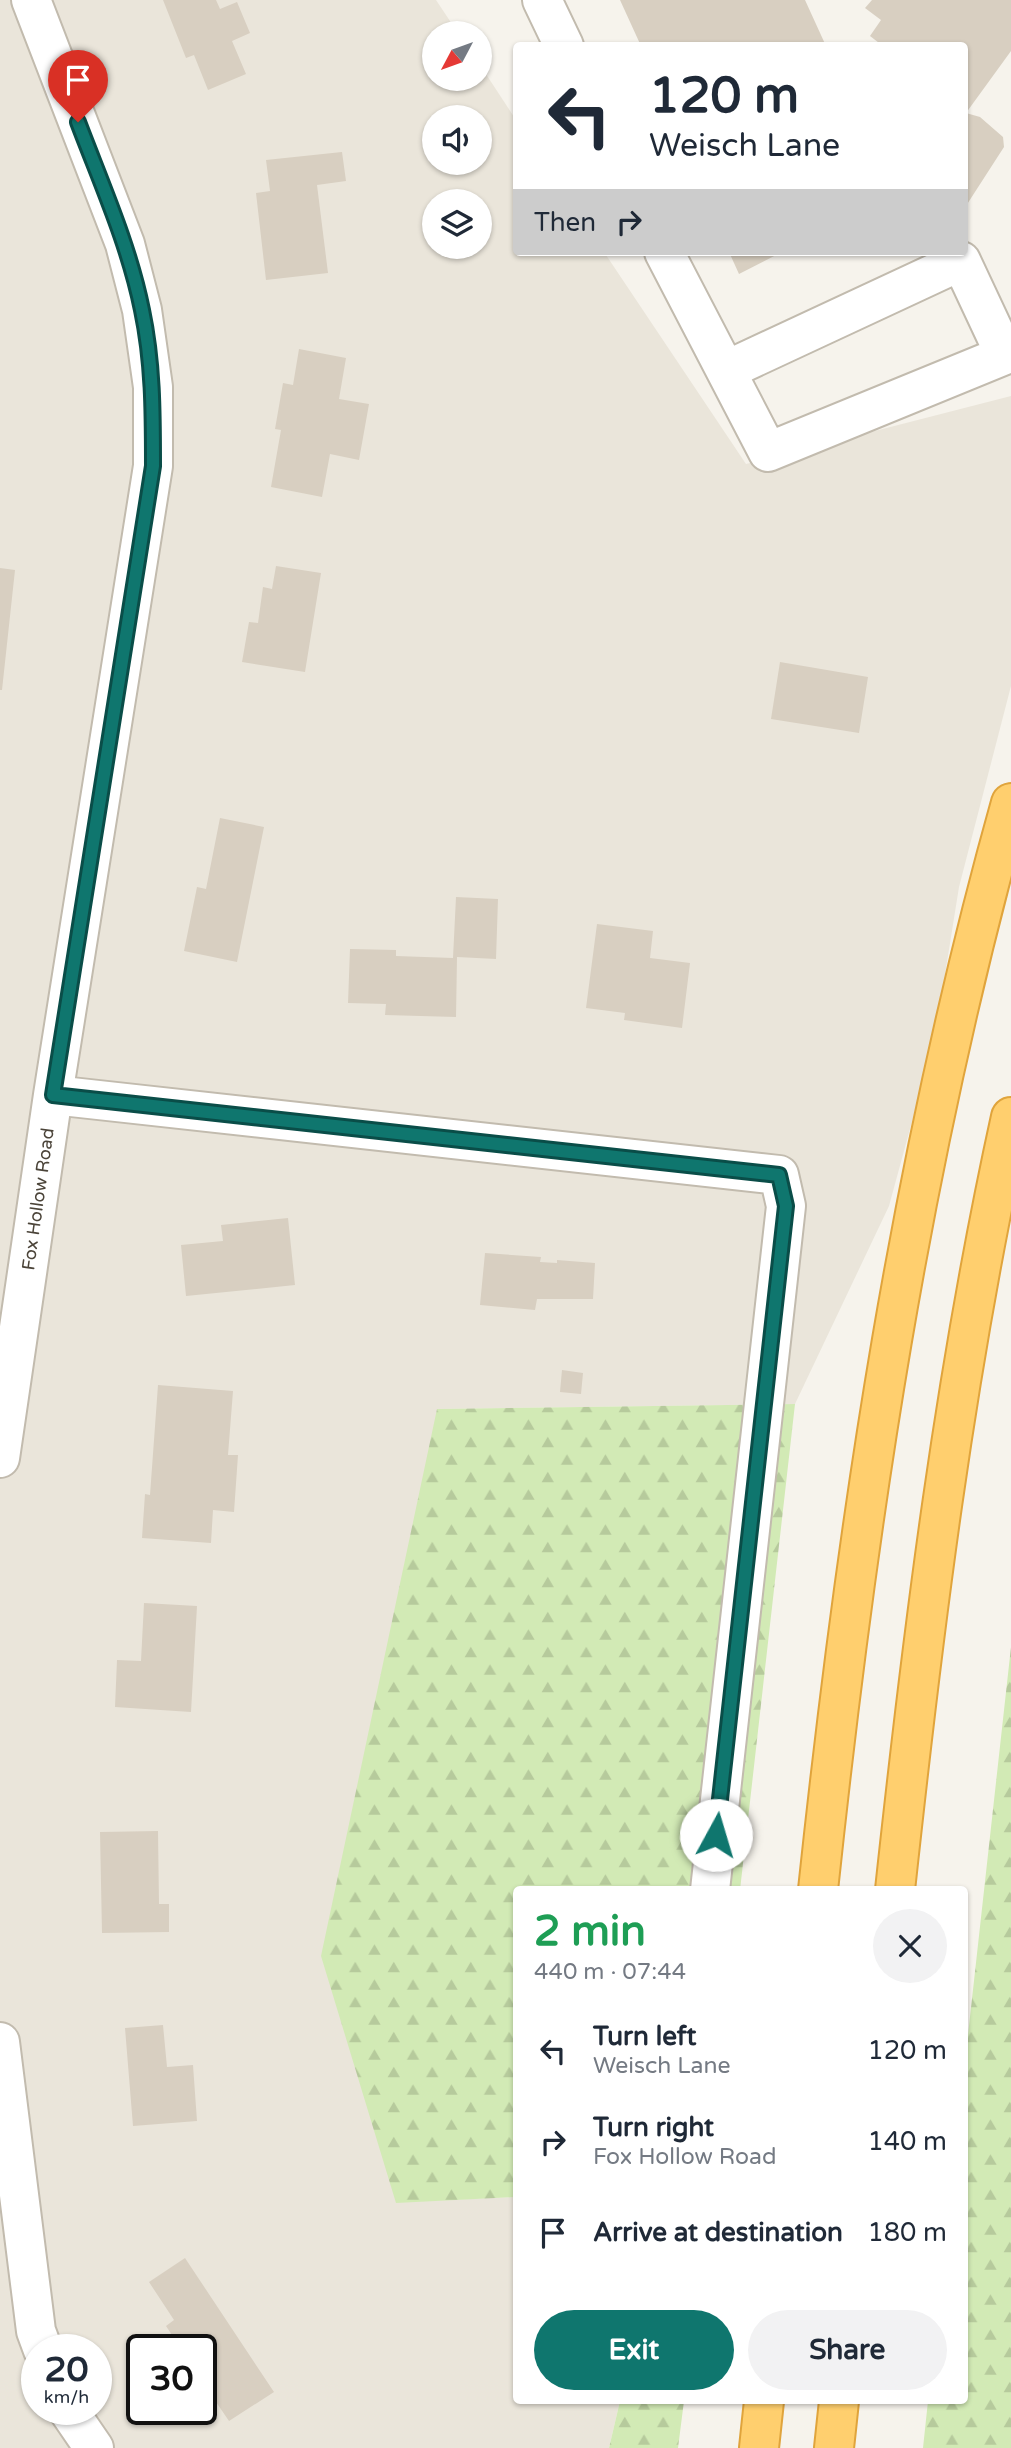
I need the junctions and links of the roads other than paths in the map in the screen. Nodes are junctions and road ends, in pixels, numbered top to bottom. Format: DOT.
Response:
graph roads {
  1 [pos="31,0"];
  2 [pos="542,0"];
  3 [pos="562,42"];
  4 [pos="666,256"];
  5 [pos="727,370"];
  6 [pos="1011,803"];
  7 [pos="53,1095"];
  8 [pos="1011,1118"];
  9 [pos="0,1458"];
  10 [pos="710,1886"];
  11 [pos="818,1886"];
  12 [pos="895,1886"];
  13 [pos="0,2042"];
  14 [pos="37,2334"];
  15 [pos="764,2404"];
  16 [pos="839,2404"];
  17 [pos="78,2425"];
  18 [pos="94,2448"];
  19 [pos="759,2448"];
  20 [pos="834,2448"];
  1 -- 7 [label="street, Fox Hollow Road"];
  2 -- 3 [label="street"];
  4 -- 5 [label="street"];
  5 -- 5 [label="street"];
  6 -- 11 [label="highway"];
  7 -- 9 [label="street, Fox Hollow Road"];
  7 -- 10 [label="street"];
  8 -- 12 [label="highway"];
  13 -- 14 [label="street"];
  15 -- 19 [label="highway"];
  16 -- 20 [label="highway"];
  17 -- 18 [label="street"];
}
